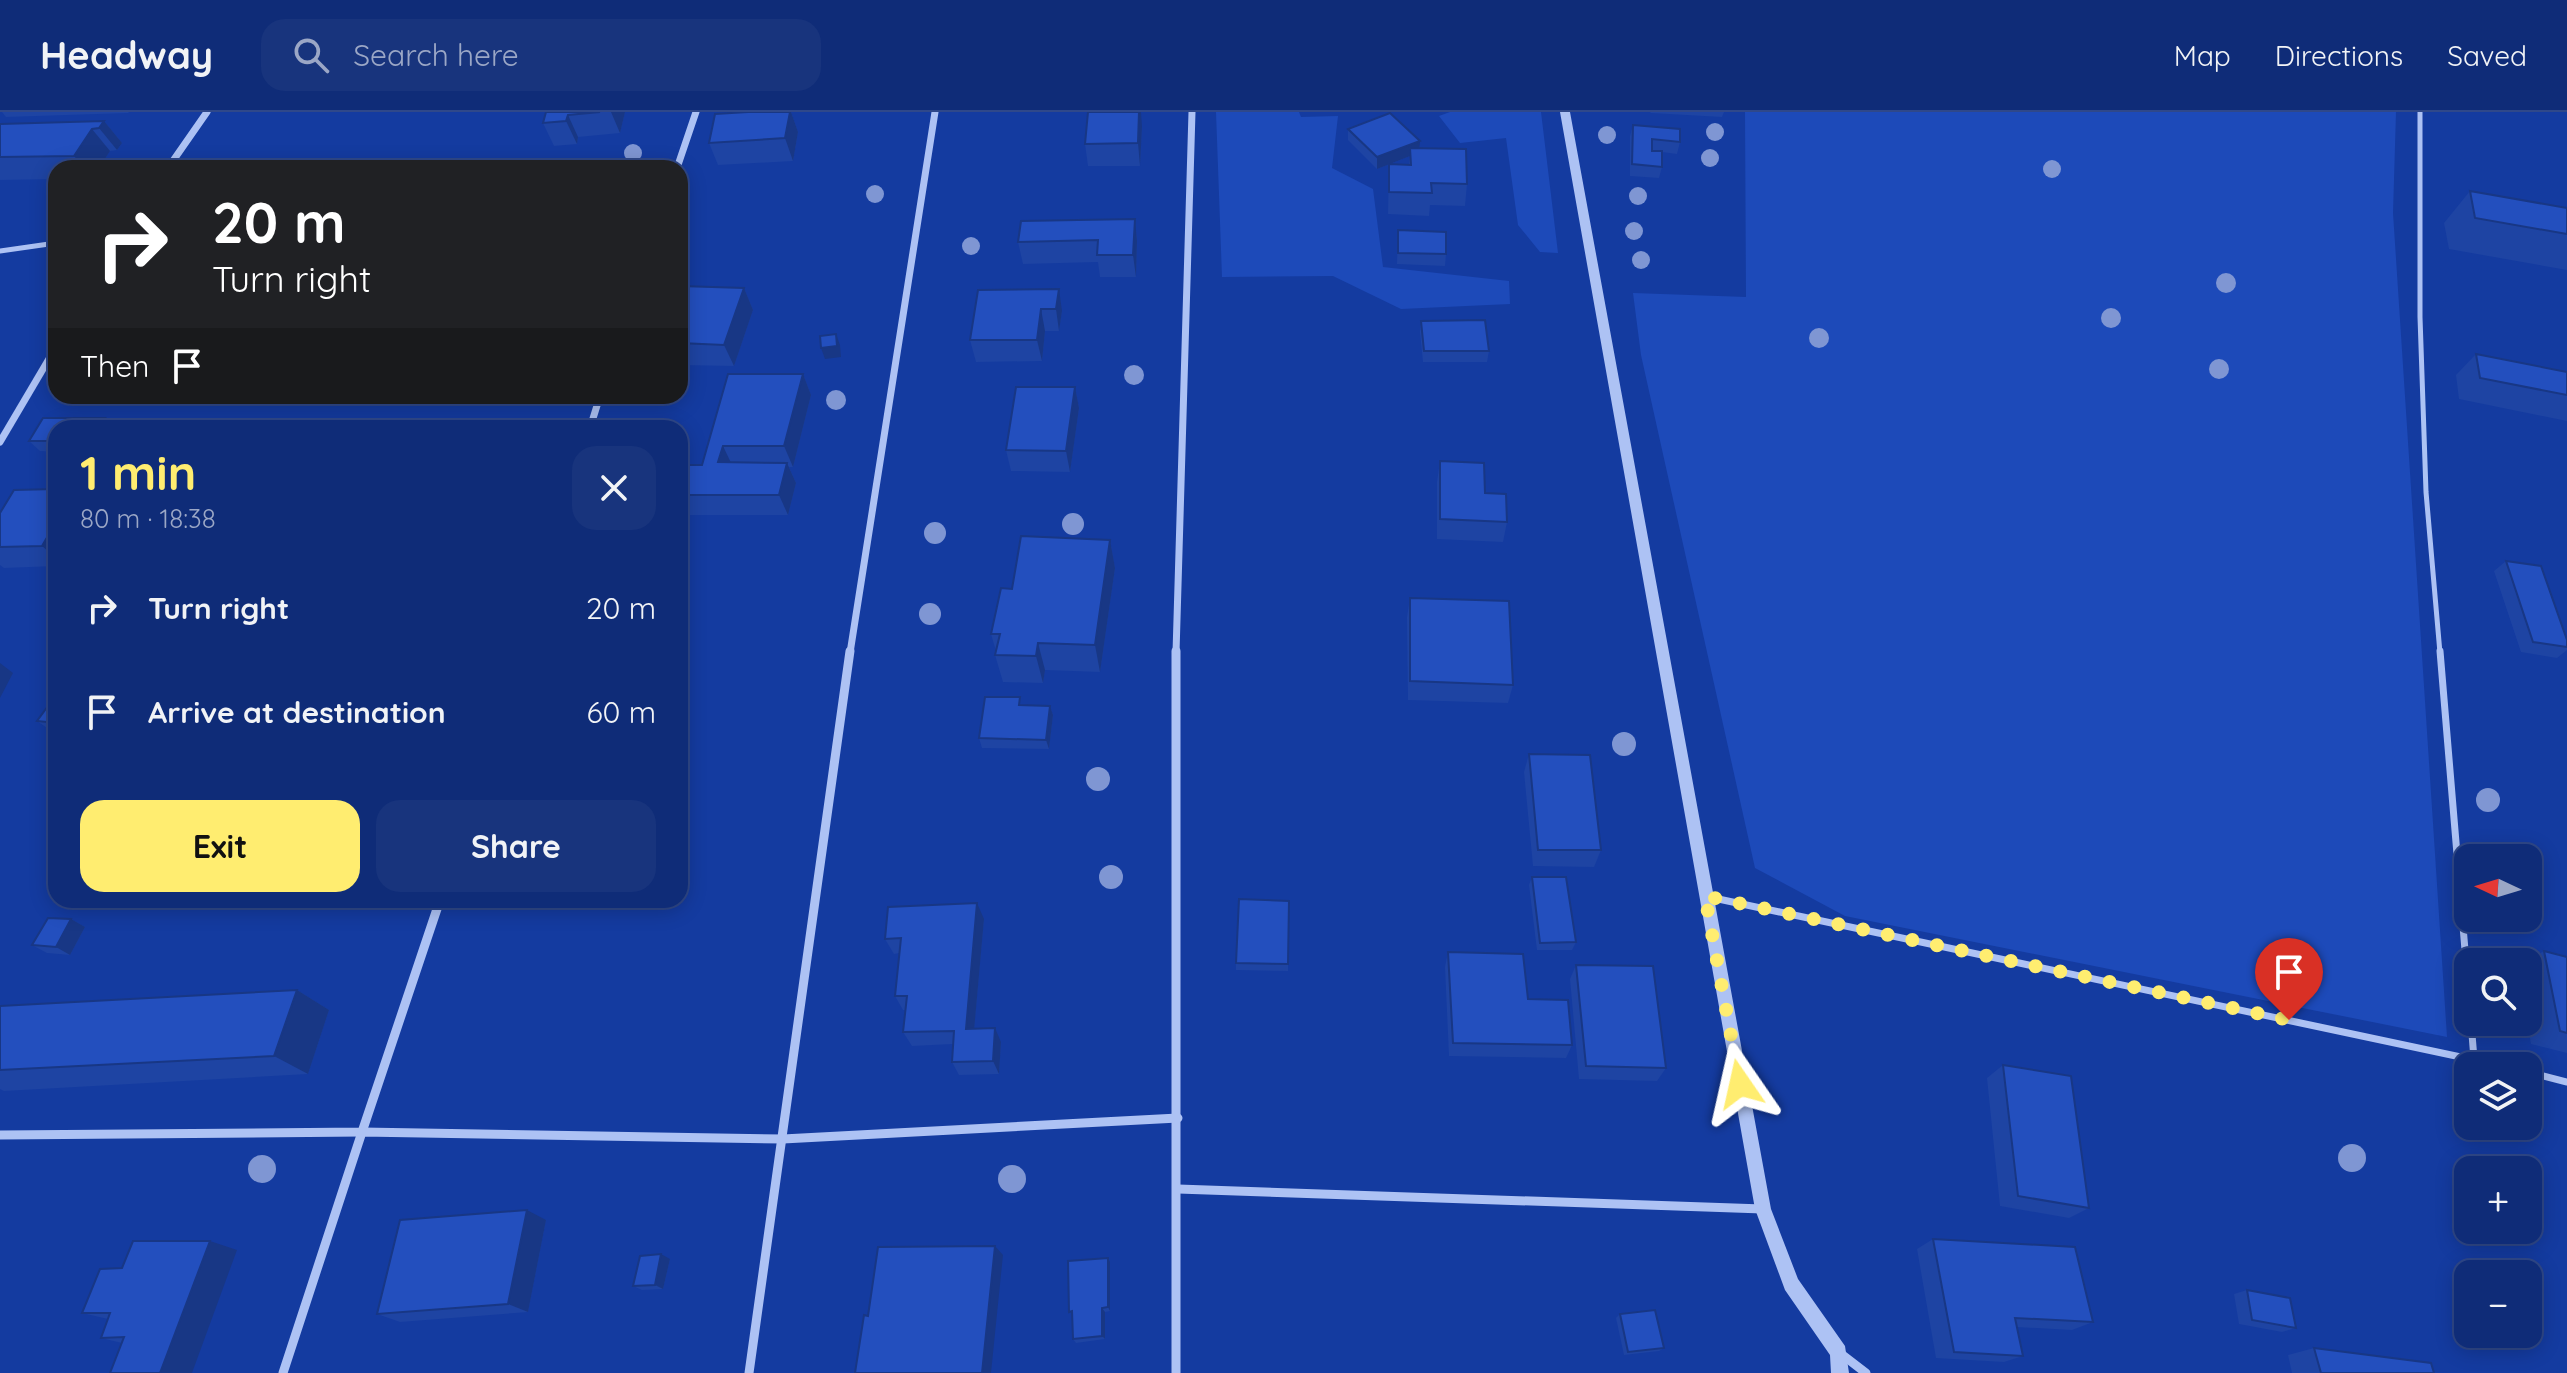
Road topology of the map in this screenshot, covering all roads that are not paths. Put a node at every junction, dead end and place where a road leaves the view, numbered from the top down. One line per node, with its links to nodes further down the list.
1 (207, 112): 7 (street)
2 (696, 112): 8 (street)
3 (935, 112): 22 (street)
4 (1192, 112): 19 (street)
5 (1565, 112): 13 (street)
6 (2420, 112): 15 (lane)
7 (174, 160)
8 (680, 160)
9 (48, 244): 10 (lane)
10 (0, 251)
11 (48, 361): 12 (street)
12 (0, 442)
13 (1705, 896): 16 (lane); 24 (street)
14 (437, 908): 20 (street)
15 (2465, 948)
16 (2454, 1055)
17 (2542, 1076): 18 (lane)
18 (2567, 1082)
19 (1178, 1118): 22 (street); 23 (street)
20 (362, 1132): 21 (street); 22 (street); 26 (street)
21 (0, 1135)
22 (783, 1139): 27 (street)
23 (1178, 1189): 24 (street); 28 (street)
24 (1763, 1209): 25 (street)
25 (1839, 1352): 29 (street); 30 (street)
26 (283, 1373)
27 (749, 1373)
28 (1176, 1373)
29 (1840, 1373)
30 (1866, 1373)

